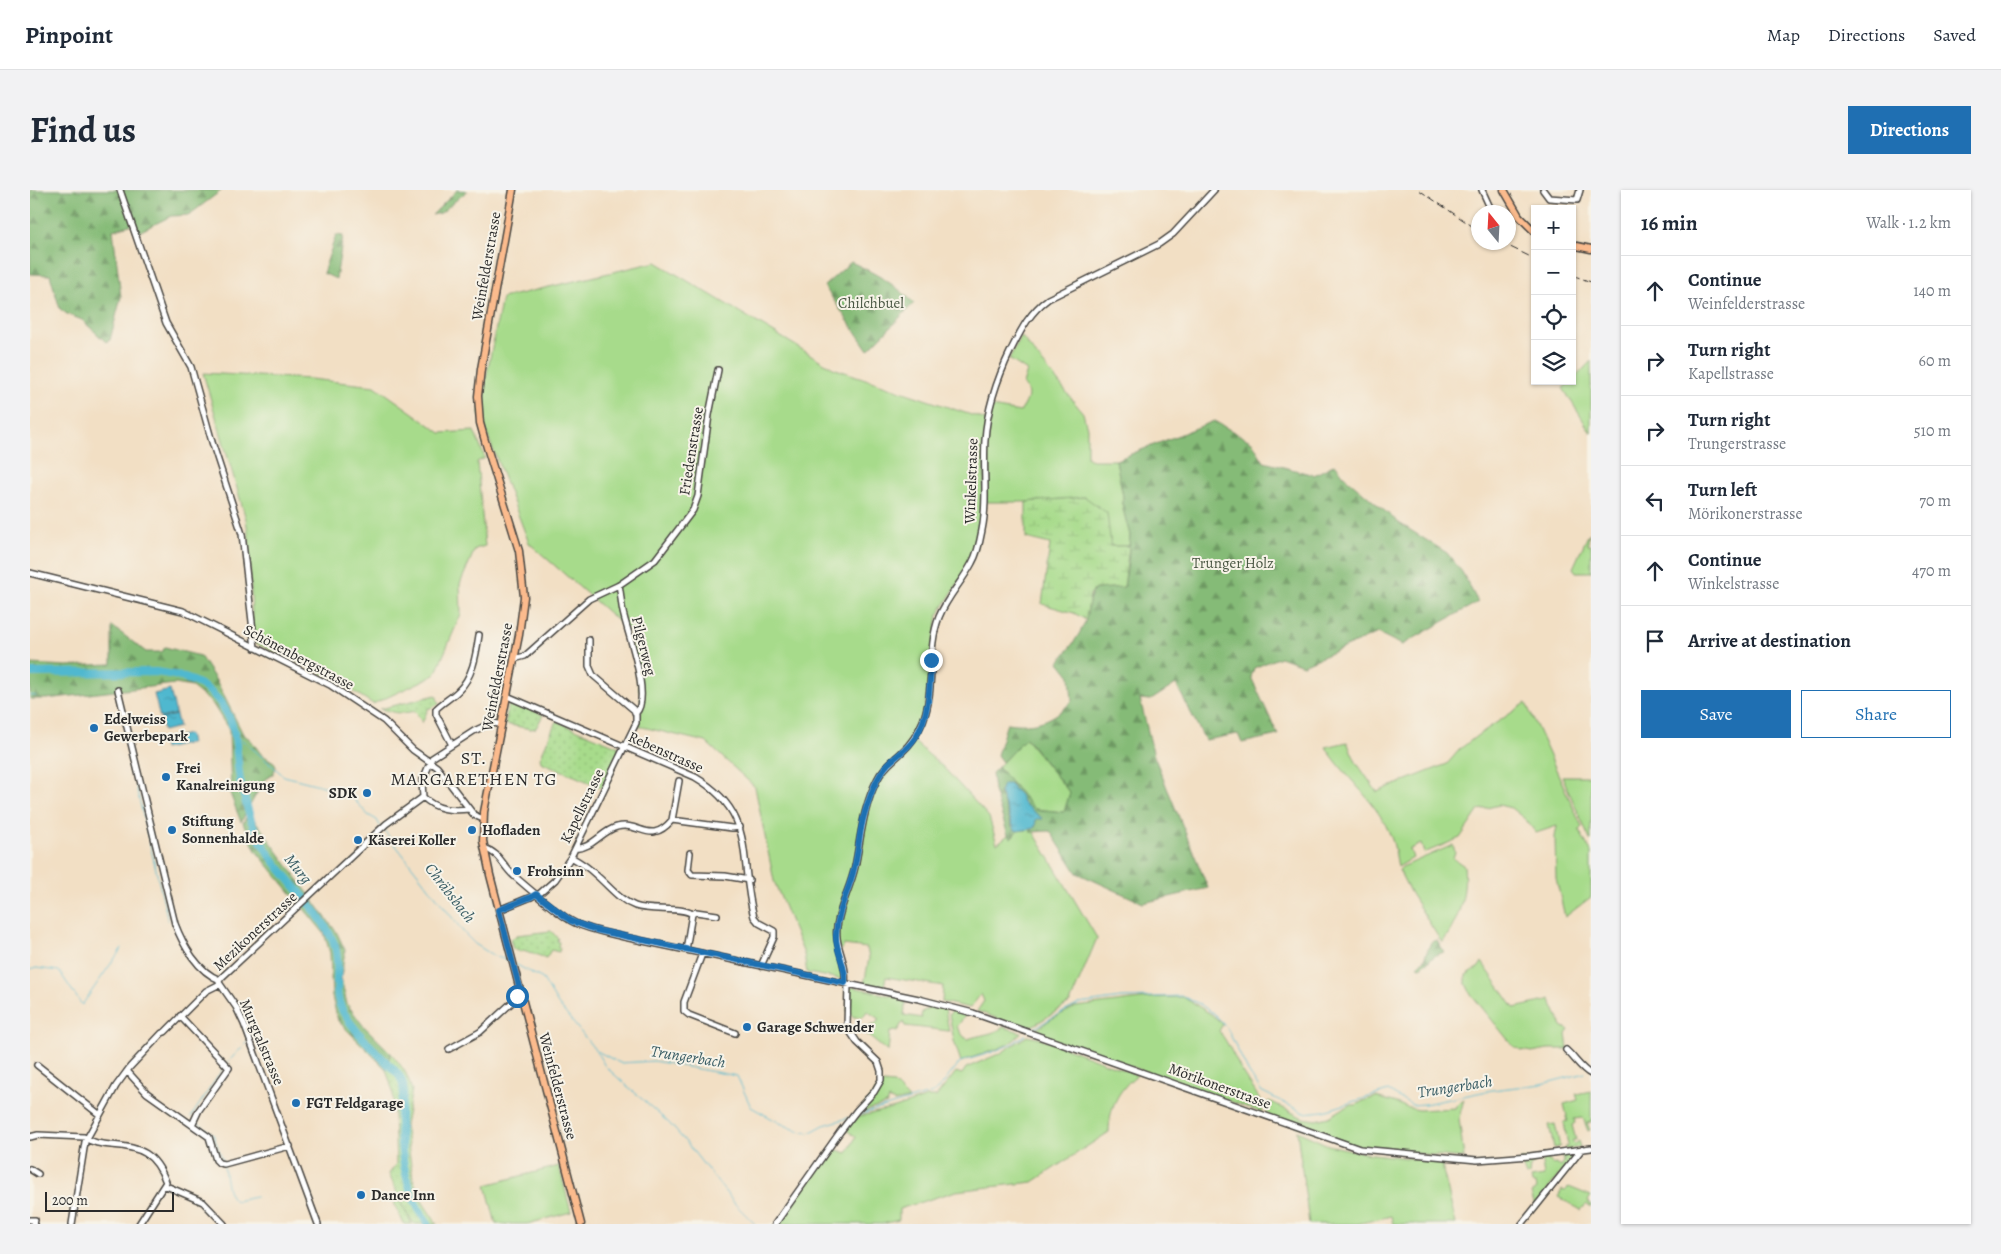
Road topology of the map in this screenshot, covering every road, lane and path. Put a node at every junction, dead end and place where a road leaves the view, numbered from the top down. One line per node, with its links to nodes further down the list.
1 (120, 190): 17 (street)
2 (513, 190): 18 (main road, Weinfelderstrasse)
3 (1214, 190): 45 (street, Winkelstrasse)
4 (1482, 190): 8 (street)
5 (1504, 190): 9 (main road)
6 (1544, 190): 7 (street)
7 (1580, 190)
8 (1489, 205)
9 (1531, 228)
10 (1576, 246): 11 (main road)
11 (1591, 249)
12 (718, 370): 14 (street, Friedenstrasse)
13 (30, 573): 17 (street, Schönenbergstrasse)
14 (619, 585): 18 (street, Friedenstrasse); 21 (street, Pilgerweg)
15 (480, 635): 23 (street)
16 (589, 640): 21 (street)
17 (256, 648): 25 (street, Schönenbergstrasse)
18 (514, 659): 20 (main road, Weinfelderstrasse)
19 (118, 690): 44 (street, Murgtalstrasse)
20 (507, 696): 22 (main road, Weinfelderstrasse); 24 (street, Rebenstrasse)
21 (636, 713): 24 (street, Pilgerweg)
22 (500, 724): 23 (street); 29 (main road, Weinfelderstrasse)
23 (452, 744): 25 (street)
24 (625, 748): 31 (street, Rebenstrasse); 33 (street, Kapellstrasse)
25 (430, 761): 27 (street); 28 (street, Schönenbergstrasse)
26 (679, 781): 30 (street)
27 (423, 797): 28 (street); 44 (street, Mezikonerstrasse)
28 (469, 809): 29 (street, Schönenbergstrasse)
29 (483, 819): 32 (main road, Weinfelderstrasse)
30 (672, 820): 31 (street); 33 (street)
31 (740, 827): 36 (street, Rebenstrasse)
32 (484, 848): 37 (street, Mörikonerstrasse); 38 (main road, Weinfelderstrasse)
33 (576, 848): 35 (street, Kapellstrasse)
34 (690, 853): 36 (street)
35 (571, 857): 37 (street, Kapellstrasse); 39 (street)
36 (749, 880): 43 (street, Rebenstrasse)
37 (537, 894): 38 (street, Kapellstrasse); 41 (street, Mörikonerstrasse)
38 (499, 910): 46 (main road, Weinfelderstrasse)
39 (692, 914): 40 (street); 41 (street)
40 (717, 915)
41 (686, 950): 42 (street, Mörikonerstrasse)
42 (702, 954): 43 (street, Mörikonerstrasse); 48 (street)
43 (761, 966): 45 (street, Mörikonerstrasse)
44 (220, 982): 47 (street, Mezikonerstrasse); 58 (street, Murgtalstrasse)
45 (847, 984): 59 (street, Mörikonerstrasse); 71 (street)
46 (521, 994): 49 (street); 70 (main road, Weinfelderstrasse)
47 (180, 1016): 52 (street, Mezikonerstrasse); 55 (street)
48 (734, 1033)
49 (449, 1049)
50 (1566, 1050): 53 (street)
51 (37, 1065): 54 (street)
52 (126, 1071): 54 (street, Mezikonerstrasse); 55 (street)
53 (1590, 1074)
54 (100, 1115): 57 (street, Mezikonerstrasse)
55 (192, 1125): 58 (street)
56 (30, 1137): 57 (street)
57 (87, 1139): 63 (street); 66 (street, Mezikonerstrasse)
58 (290, 1146): 69 (street, Murgtalstrasse)
59 (1582, 1148): 60 (street, Mörikonerstrasse); 72 (street)
60 (1591, 1148)
61 (30, 1169): 62 (street)
62 (38, 1174)
63 (165, 1184): 67 (street); 68 (street)
64 (30, 1220): 65 (street)
65 (34, 1224)
66 (72, 1224)
67 (139, 1224)
68 (224, 1224)
69 (318, 1224)
70 (581, 1224)
71 (775, 1224)
72 (1522, 1224)

